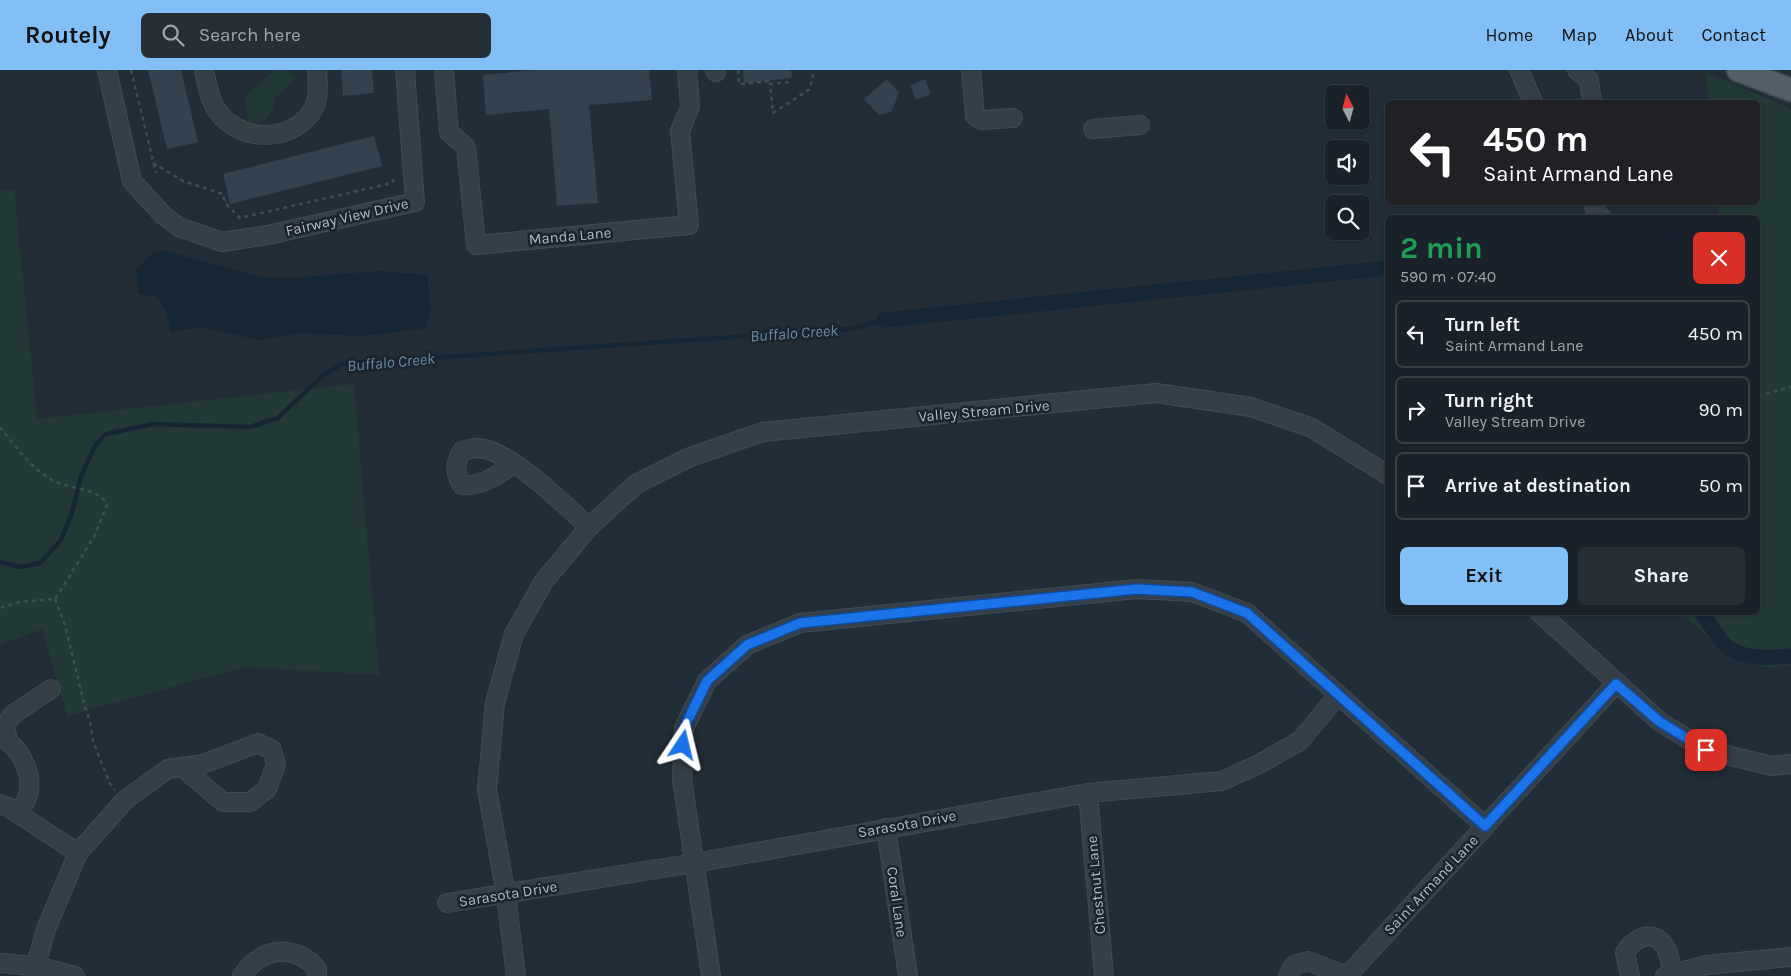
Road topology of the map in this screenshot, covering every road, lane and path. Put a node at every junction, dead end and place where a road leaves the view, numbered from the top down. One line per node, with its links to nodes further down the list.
1 (107, 70): 5 (street, Fairway View Drive)
2 (131, 70): 22 (path)
3 (204, 70): 4 (street)
4 (317, 70)
5 (405, 70)
6 (444, 70): 7 (street, Manda Lane)
7 (687, 70)
8 (738, 70): 15 (path)
9 (814, 70): 15 (path)
10 (971, 70): 19 (street)
11 (1519, 70): 17 (street)
12 (1577, 70): 18 (street)
13 (1738, 70): 16 (main road)
14 (789, 82): 15 (path)
15 (771, 84)
16 (1791, 90)
17 (1532, 100)
18 (1592, 100)
19 (1013, 118)
20 (1140, 125): 21 (street)
21 (1093, 129)
22 (153, 163): 23 (path); 24 (path)
23 (397, 172)
24 (156, 173)
25 (1791, 387): 26 (path)
26 (1760, 395)
27 (0, 427): 31 (path)
28 (513, 464): 30 (street)
29 (1385, 473): 30 (street, Valley Stream Drive)
30 (590, 527): 48 (street, Valley Stream Drive)
31 (55, 600): 32 (path); 41 (path)
32 (0, 608)
33 (1541, 615): 34 (street)
34 (1616, 684): 38 (street); 44 (street, Saint Armand Lane)
35 (51, 690): 37 (street)
36 (1338, 695): 40 (street, Sarasota Drive); 44 (street); 47 (street)
37 (4, 739): 43 (street)
38 (1791, 764)
39 (182, 767): 39 (street); 41 (street)
40 (1088, 793): 45 (street, Sarasota Drive); 60 (street, Chestnut Lane)
41 (124, 802): 46 (street)
42 (0, 804): 43 (street)
43 (17, 813): 46 (street)
44 (1485, 826): 62 (street, Saint Armand Lane)
45 (886, 828): 47 (street, Sarasota Drive); 59 (street, Coral Lane)
46 (78, 853): 52 (street)
47 (695, 863): 48 (street, Sarasota Drive); 58 (street)
48 (506, 895): 49 (street, Sarasota Drive); 57 (street, Valley Stream Drive)
49 (447, 904)
50 (1791, 957): 53 (street)
51 (0, 963): 52 (street)
52 (34, 971): 54 (street)
53 (1669, 974): 63 (street)
54 (75, 976)
55 (242, 976): 56 (street)
56 (317, 976)
57 (516, 976)
58 (710, 976)
59 (908, 976)
60 (1104, 976)
61 (1288, 976): 62 (street)
62 (1347, 976)
63 (1630, 976)

